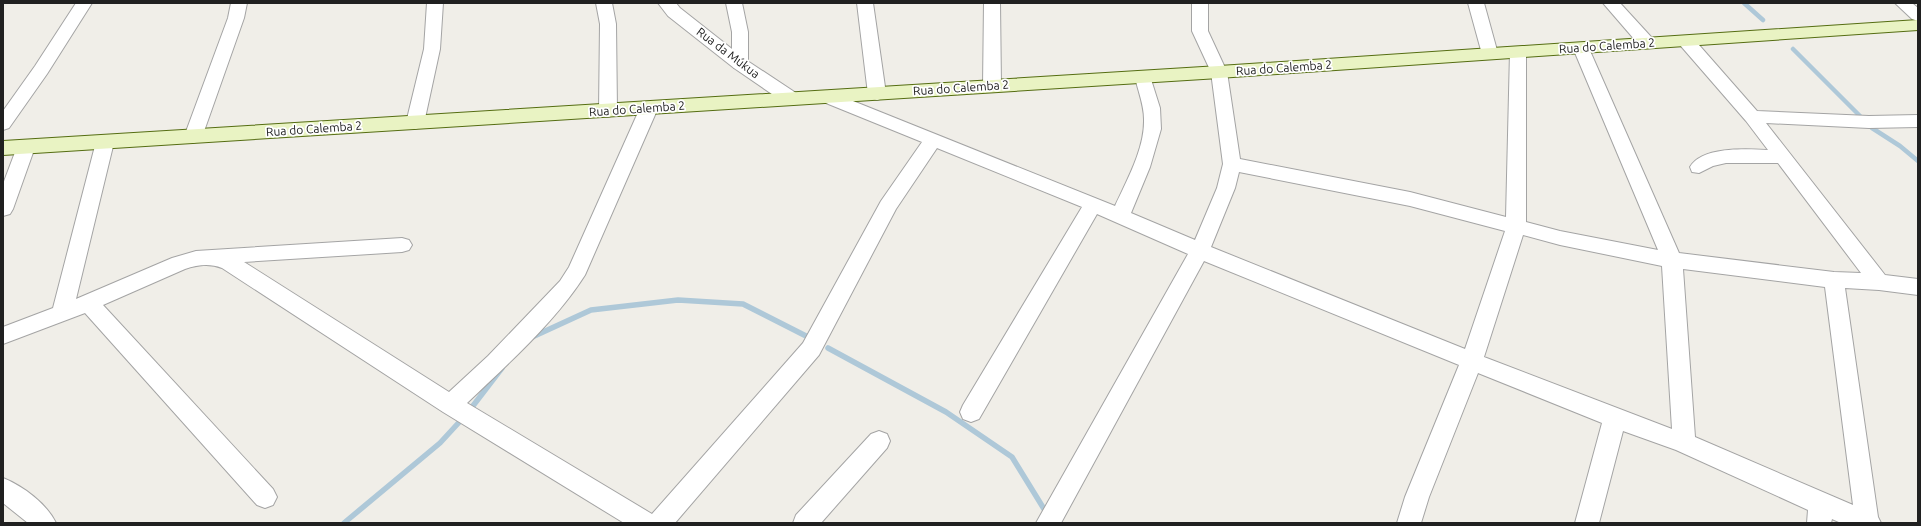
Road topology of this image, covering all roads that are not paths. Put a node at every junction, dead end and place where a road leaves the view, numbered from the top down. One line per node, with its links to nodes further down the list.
1 (84, 3): 32 (street)
2 (239, 3): 33 (street)
3 (435, 3): 31 (street)
4 (604, 3): 28 (street)
5 (667, 3): 20 (street, Rua da Múkua)
6 (734, 3): 20 (street)
7 (865, 3): 24 (street)
8 (992, 3): 23 (street)
9 (1200, 3): 21 (street)
10 (1476, 3): 19 (street)
11 (1611, 3): 16 (street)
12 (1903, 3): 13 (street)
13 (1918, 16)
14 (1918, 25): 15 (main road, Rua do Calemba 2)
15 (1686, 41): 16 (main road, Rua do Calemba 2); 29 (street)
16 (1647, 43): 17 (main road, Rua do Calemba 2)
17 (1581, 48): 18 (main road, Rua do Calemba 2); 48 (street)
18 (1518, 52): 19 (main road, Rua do Calemba 2); 44 (street)
19 (1490, 54): 21 (main road, Rua do Calemba 2)
20 (740, 64): 26 (street, Rua da Múkua)
21 (1219, 72): 22 (main road, Rua do Calemba 2); 39 (street)
22 (1143, 77): 23 (main road, Rua do Calemba 2); 43 (street)
23 (992, 86): 24 (main road, Rua do Calemba 2)
24 (877, 94): 25 (main road, Rua do Calemba 2)
25 (827, 97): 26 (main road, Rua do Calemba 2); 34 (street)
26 (792, 99): 27 (main road, Rua do Calemba 2)
27 (649, 108): 28 (main road, Rua do Calemba 2); 56 (street)
28 (608, 110): 31 (main road, Rua do Calemba 2)
29 (1752, 117): 30 (street); 38 (street)
30 (1918, 121)
31 (415, 122): 33 (main road, Rua do Calemba 2)
32 (3, 124)
33 (193, 136): 35 (main road, Rua do Calemba 2)
34 (933, 140): 41 (street); 66 (street)
35 (105, 142): 36 (main road, Rua do Calemba 2); 53 (street)
36 (26, 147): 37 (main road, Rua do Calemba 2); 42 (street)
37 (3, 148)
38 (1782, 156): 40 (street); 50 (street)
39 (1232, 164): 44 (street); 46 (street)
40 (1699, 167)
41 (1093, 204): 43 (street); 57 (street)
42 (3, 209)
43 (1120, 215): 46 (street)
44 (1516, 226): 48 (street); 55 (street)
45 (402, 245): 47 (street)
46 (1200, 251): 55 (street); 68 (street)
47 (213, 256): 52 (street); 56 (street)
48 (1672, 260): 49 (street); 60 (street)
49 (1834, 280): 50 (street); 71 (street)
50 (1879, 282): 51 (street)
51 (1918, 286)
52 (88, 303): 53 (street); 62 (street)
53 (62, 313): 54 (street)
54 (3, 336)
55 (1472, 361): 58 (street); 69 (street)
56 (451, 405): 65 (street)
57 (971, 412)
58 (1615, 418): 60 (street); 70 (street)
59 (879, 441): 67 (street)
60 (1684, 442): 63 (street)
61 (3, 489): 64 (street)
62 (265, 497)
63 (1820, 514): 71 (street)
64 (44, 523)
65 (645, 523)
66 (660, 523)
67 (805, 523)
68 (1048, 523)
69 (1409, 523)
70 (1587, 523)
71 (1868, 523)

